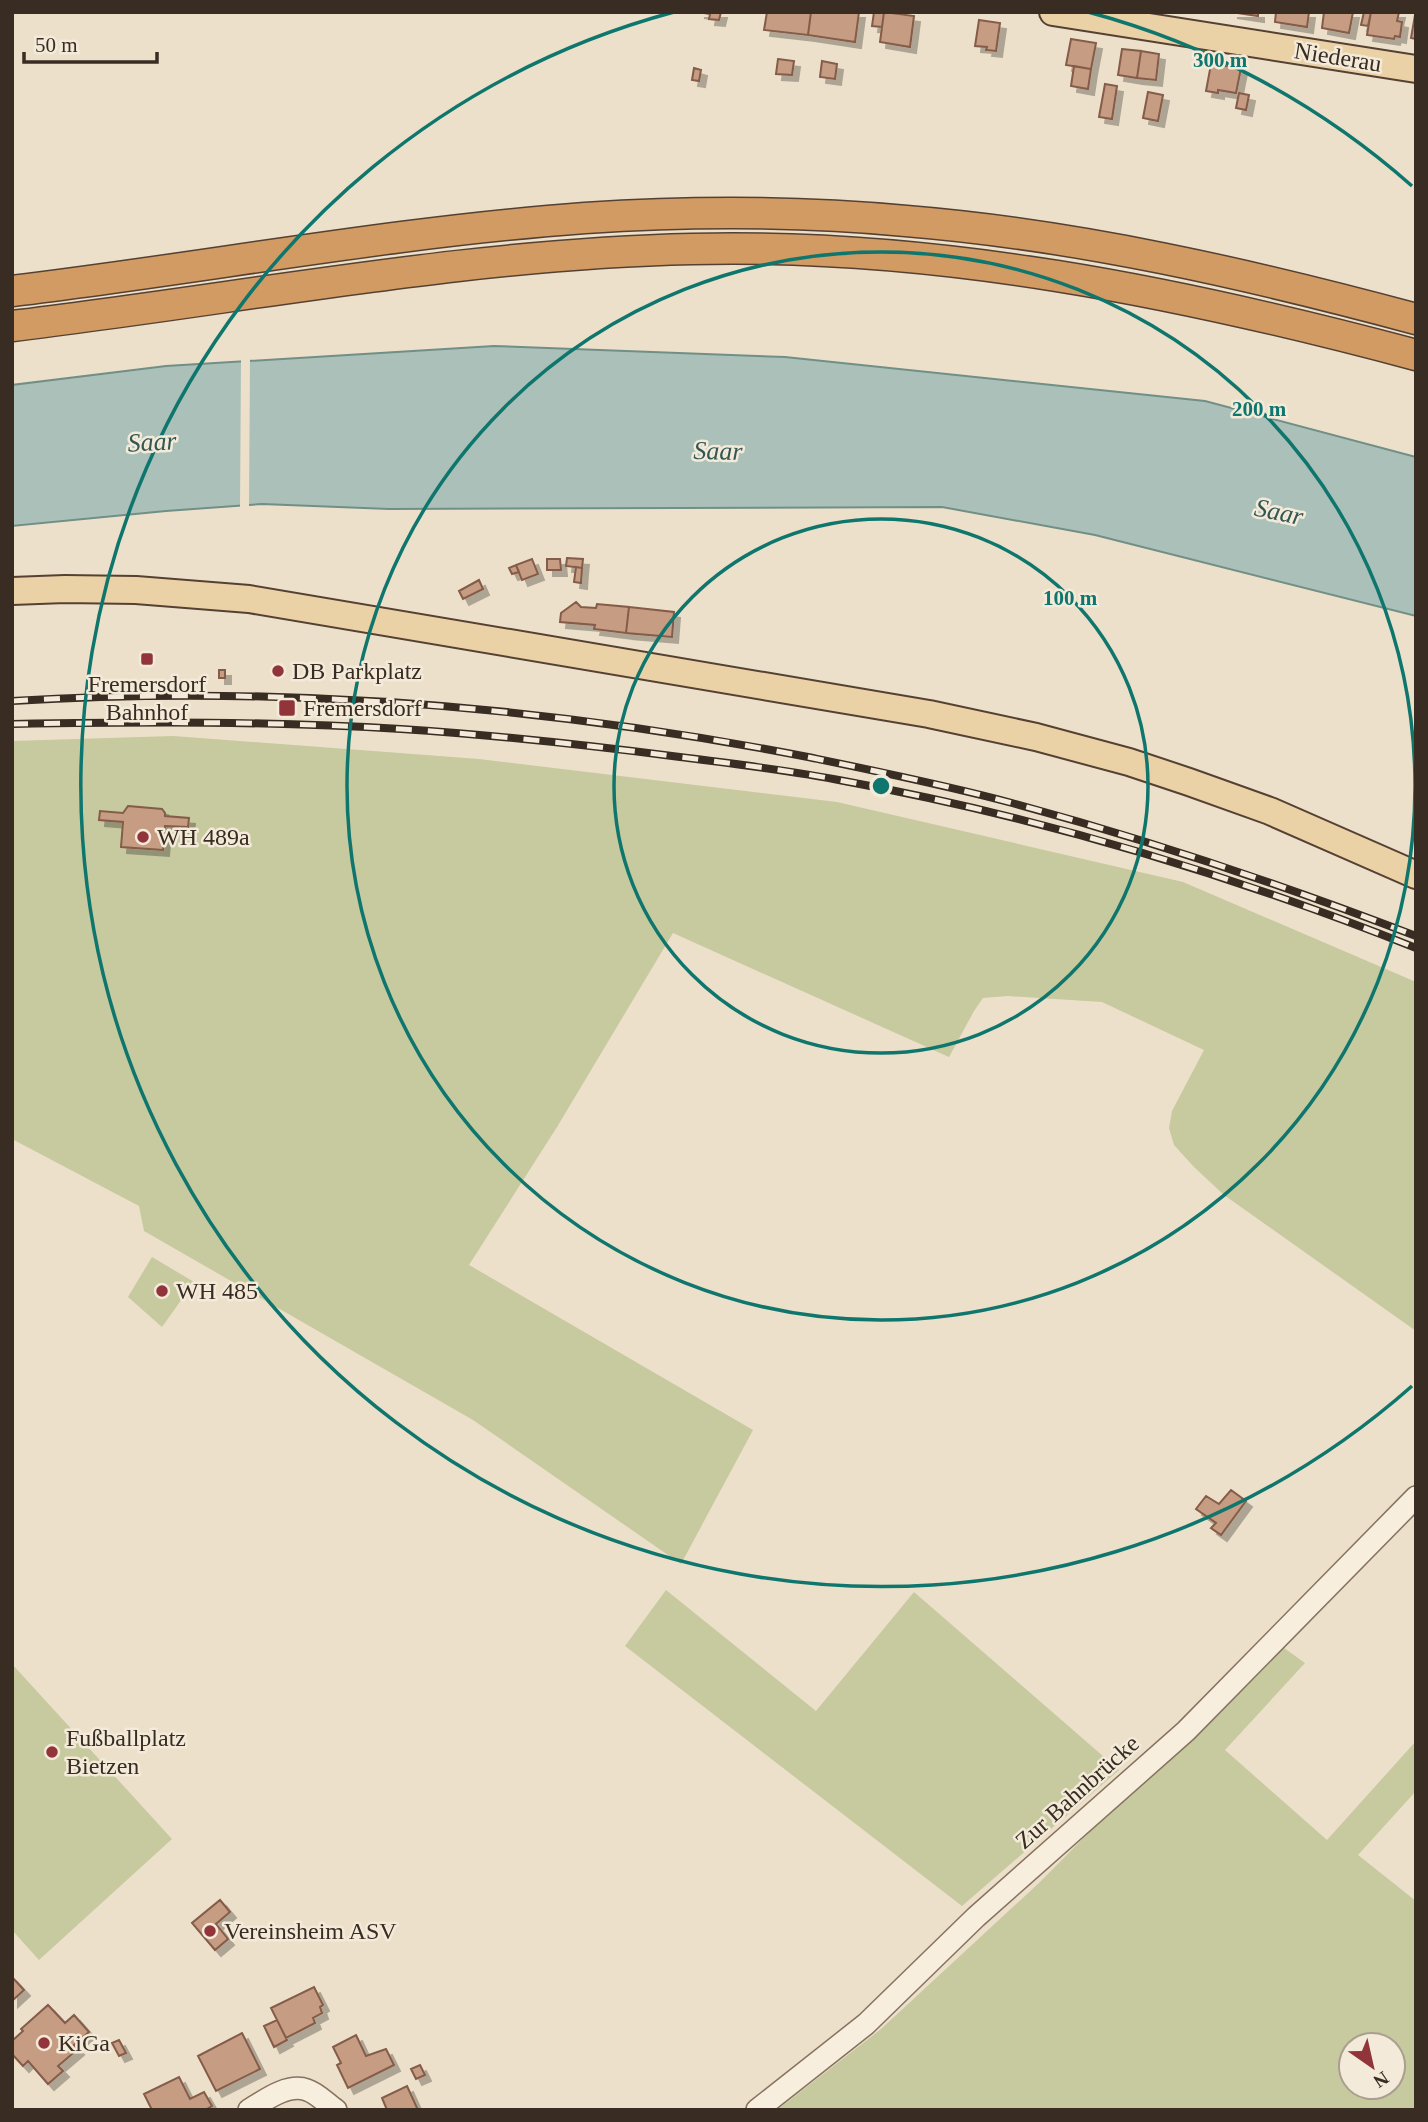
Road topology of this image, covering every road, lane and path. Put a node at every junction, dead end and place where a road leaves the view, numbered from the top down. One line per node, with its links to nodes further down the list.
1 (1053, 12): 2 (main road, Niederau)
2 (1416, 69)
3 (12, 291): 4 (highway)
4 (1416, 319)
5 (12, 326): 6 (highway)
6 (1416, 355)
7 (12, 591): 8 (main road)
8 (1416, 875)
9 (1416, 1497): 12 (street, Zur Bahnbrücke)
10 (249, 2110): 11 (street)
11 (336, 2110)
12 (757, 2110)

